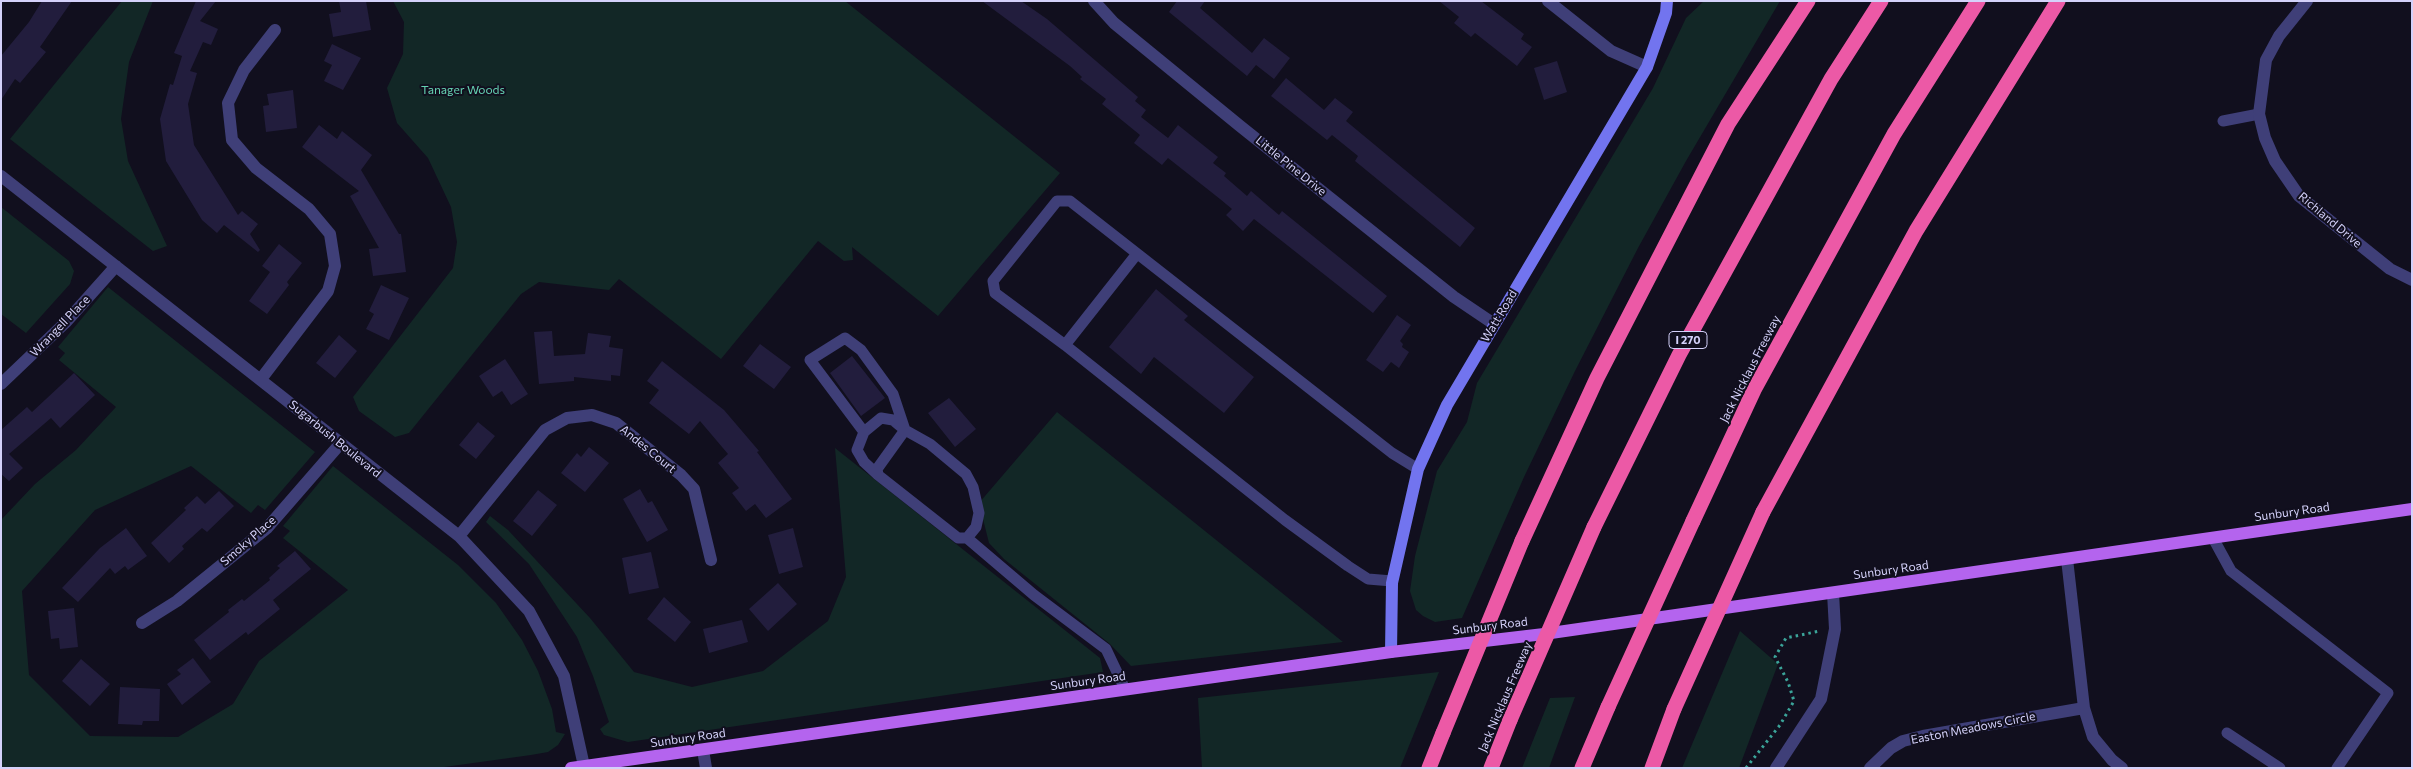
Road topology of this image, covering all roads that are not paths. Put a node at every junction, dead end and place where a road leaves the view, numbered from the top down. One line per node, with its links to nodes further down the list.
1 (1094, 1): 17 (street, Little Pine Drive)
2 (1548, 1): 10 (street)
3 (1667, 1): 10 (street, Watt Road)
4 (1808, 1): 42 (highway, bridge)
5 (1881, 1): 43 (highway, Jack Nicklaus Freeway / I 270, bridge)
6 (1978, 1): 44 (highway, Jack Nicklaus Freeway, bridge)
7 (2058, 1): 45 (highway, bridge)
8 (2307, 1): 11 (street)
9 (275, 30): 19 (street)
10 (1647, 67): 17 (street, Watt Road)
11 (2259, 114): 12 (lane); 16 (street, Richland Drive)
12 (2223, 122)
13 (1, 176): 15 (street, Sugarbush Boulevard)
14 (1136, 255): 18 (lane); 18 (lane); 24 (lane)
15 (116, 266): 19 (street, Sugarbush Boulevard); 20 (street, Wrangell Place)
16 (2412, 280)
17 (1494, 324): 24 (street, Watt Road)
18 (1065, 345): 32 (lane)
19 (260, 380): 23 (street, Sugarbush Boulevard)
20 (1, 384)
21 (905, 430): 22 (lane); 22 (lane); 25 (lane); 28 (lane)
22 (864, 432): 25 (lane)
23 (340, 444): 27 (street, Sugarbush Boulevard); 34 (street, Smoky Place)
24 (1418, 469): 32 (street, Watt Road)
25 (878, 475): 28 (lane)
26 (2412, 509): 29 (main road, Sunbury Road)
27 (459, 536): 31 (street, Andes Court); 40 (street, Sugarbush Boulevard)
28 (967, 538): 36 (lane)
29 (2214, 538): 30 (main road, Sunbury Road); 50 (lane)
30 (2067, 559): 33 (main road, Sunbury Road); 37 (street)
31 (710, 560)
32 (1392, 581): 35 (street, Watt Road)
33 (1833, 593): 35 (main road, Sunbury Road); 46 (street)
34 (142, 624)
35 (1391, 652): 36 (main road, Sunbury Road)
36 (1125, 689): 39 (main road, Sunbury Road)
37 (2084, 708): 47 (street, Easton Meadows Circle); 48 (street)
38 (2227, 733): 49 (lane)
39 (703, 750): 40 (main road, Sunbury Road); 41 (street)
40 (577, 767)
41 (706, 768)
42 (1429, 768)
43 (1491, 768)
44 (1582, 768)
45 (1652, 768)
46 (1776, 768)
47 (1870, 768)
48 (2122, 768)
49 (2280, 768)
50 (2337, 768)

